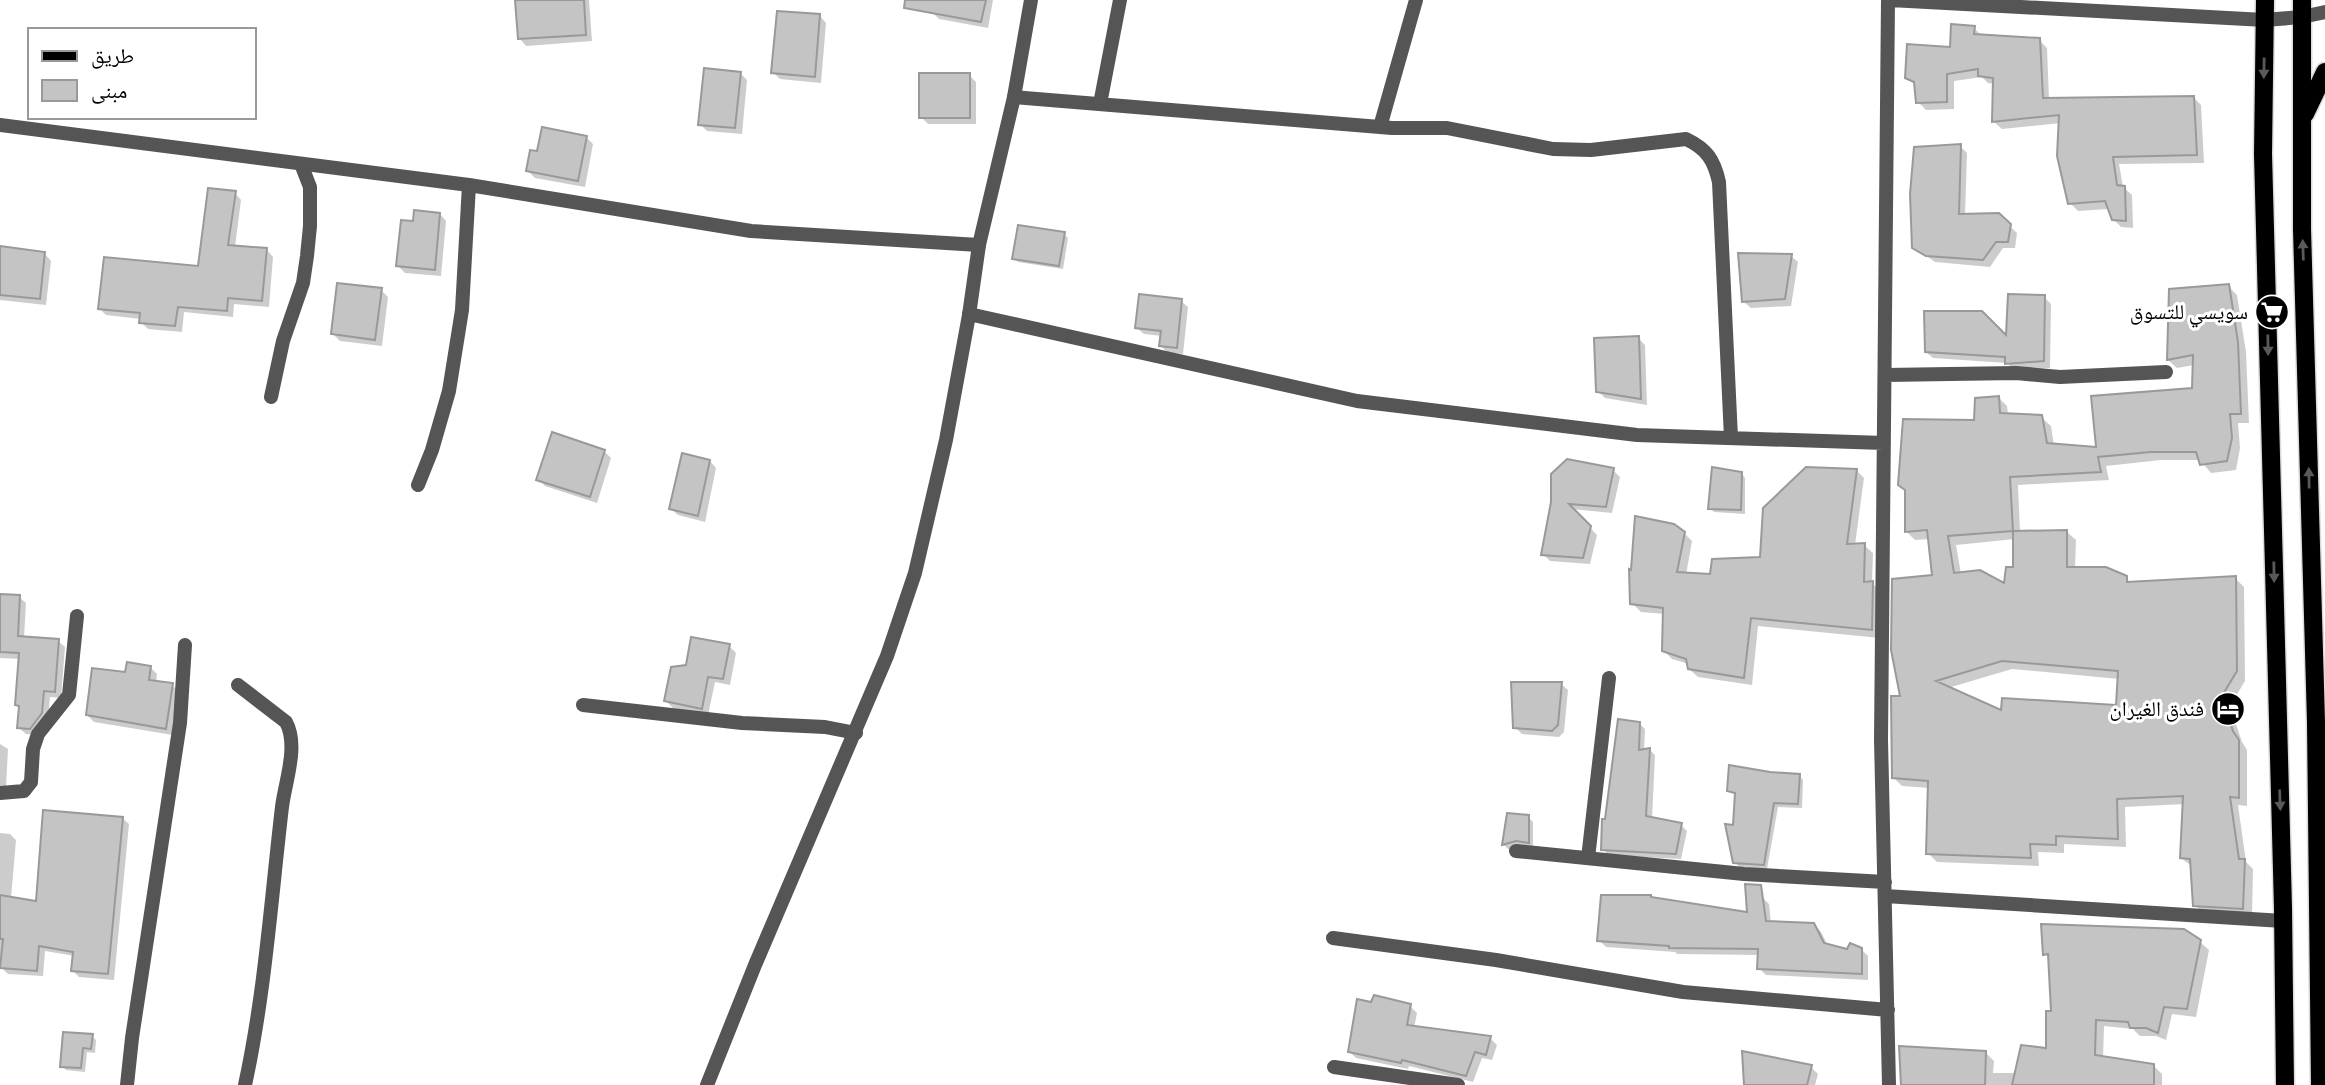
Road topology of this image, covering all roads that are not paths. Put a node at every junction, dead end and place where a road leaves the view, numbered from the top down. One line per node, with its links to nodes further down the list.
1 (1031, 0): 10 (street)
2 (1120, 0): 11 (street)
3 (1416, 0): 14 (street)
4 (1889, 0): 8 (street); 20 (street)
5 (2265, 0): 8 (main road)
6 (2302, 9): 7 (street); 8 (street); 12 (main road)
7 (2325, 12)
8 (2265, 20): 35 (main road, one-way to 35)
9 (2325, 72): 12 (main road)
10 (1014, 97): 11 (street); 17 (street)
11 (1100, 104): 14 (street)
12 (2302, 120): 36 (main road, one-way to 12)
13 (0, 125): 15 (street)
14 (1380, 127): 22 (street)
15 (301, 164): 16 (street); 21 (street)
16 (469, 185): 17 (street); 24 (street)
17 (979, 245): 18 (street)
18 (969, 314): 22 (street); 30 (street)
19 (2166, 372): 20 (street)
20 (1885, 374): 23 (street)
21 (271, 397)
22 (1731, 438): 23 (street)
23 (1884, 443): 34 (street)
24 (418, 485)
25 (77, 616): 31 (street)
26 (185, 645): 41 (street)
27 (1609, 678): 33 (street)
28 (238, 685): 42 (street)
29 (583, 705): 30 (street)
30 (856, 733): 40 (street)
31 (0, 793)
32 (1516, 851): 33 (street)
33 (1588, 858): 34 (street)
34 (1885, 889): 35 (street); 38 (street)
35 (2283, 920): 45 (main road)
36 (2322, 927): 46 (main road)
37 (1334, 938): 38 (street)
38 (1888, 1010): 44 (street)
39 (1334, 1067): 43 (street)
40 (712, 1084)
41 (127, 1085)
42 (245, 1085)
43 (1458, 1085)
44 (1889, 1085)
45 (2285, 1085)
46 (2320, 1085)

